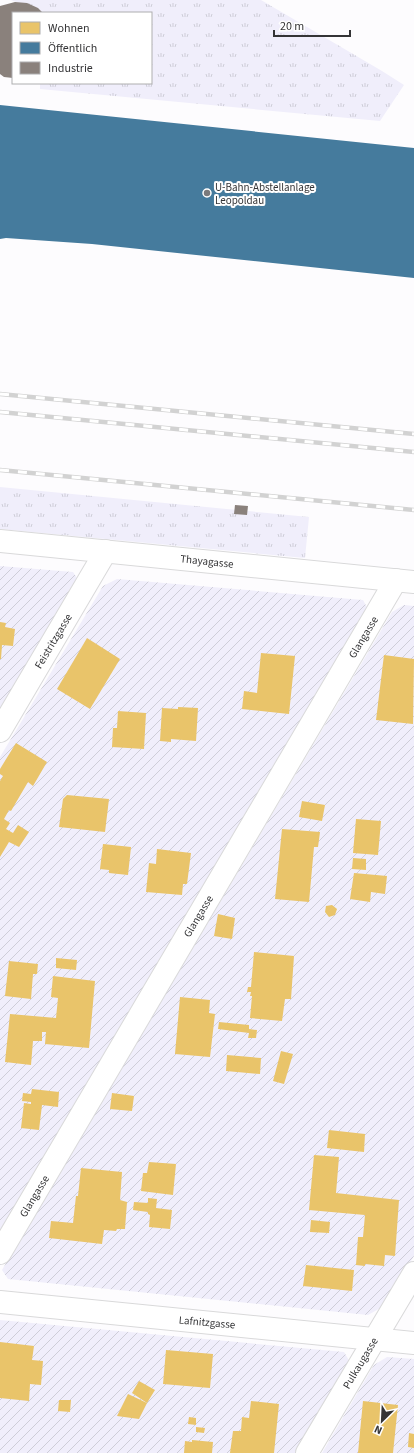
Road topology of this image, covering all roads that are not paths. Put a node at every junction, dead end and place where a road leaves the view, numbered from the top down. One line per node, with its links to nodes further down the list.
1 (0, 541): 2 (street, Thayagasse)
2 (106, 551): 3 (street, Thayagasse); 4 (street, Feistritzgasse)
3 (405, 581): 5 (street, Glangasse)
4 (0, 731)
5 (0, 1253)
6 (414, 1273): 8 (street, Pulkaugasse)
7 (0, 1302): 8 (street, Lafnitzgasse)
8 (376, 1338): 9 (street, Lafnitzgasse); 10 (street, Pulkaugasse)
9 (414, 1343)
10 (307, 1453)

